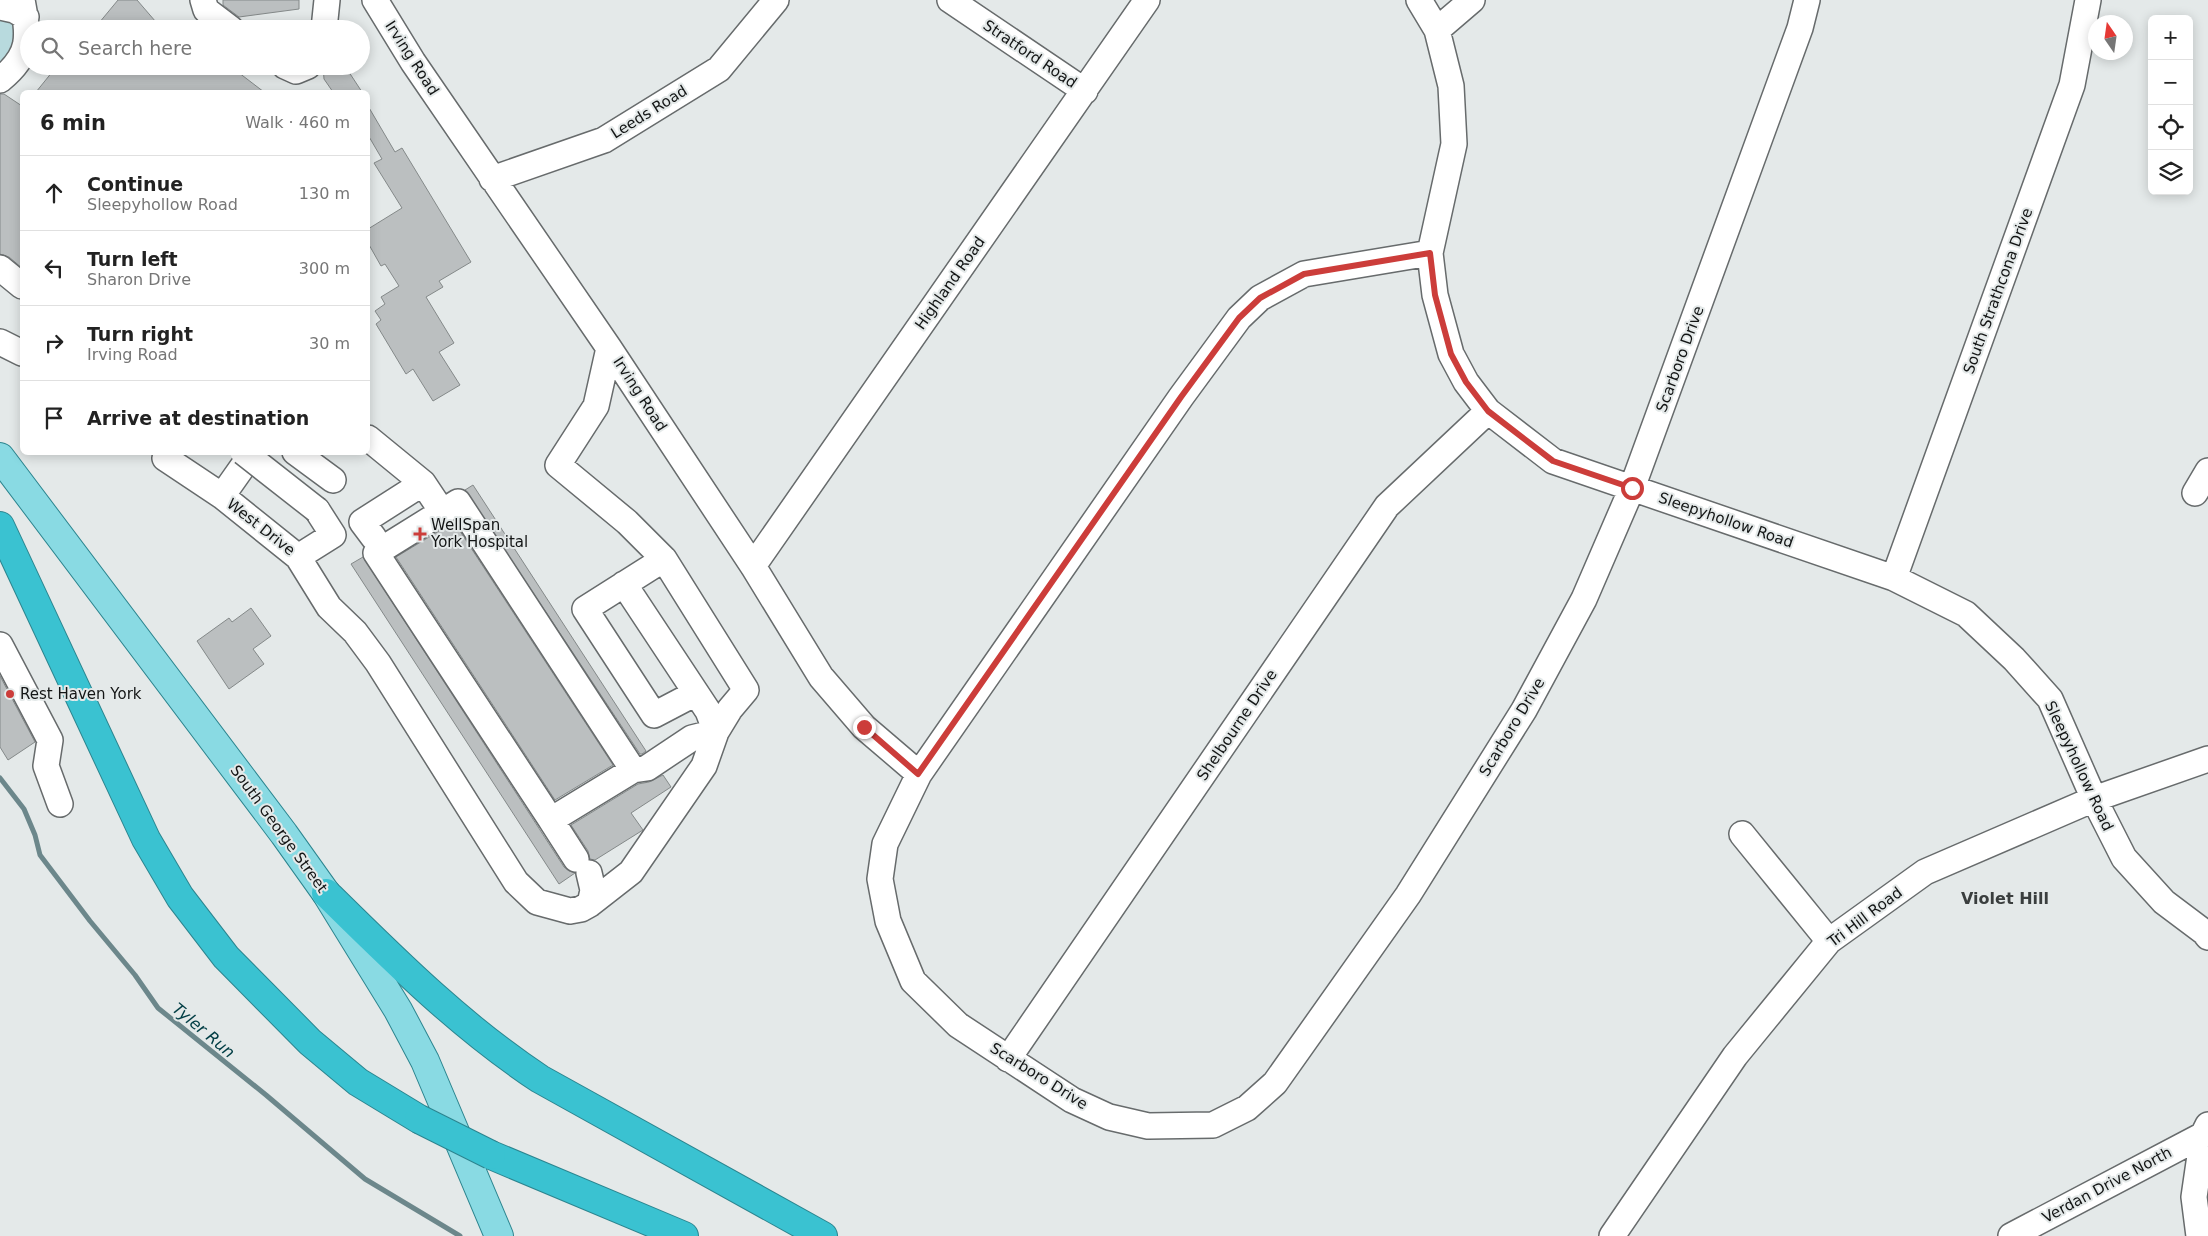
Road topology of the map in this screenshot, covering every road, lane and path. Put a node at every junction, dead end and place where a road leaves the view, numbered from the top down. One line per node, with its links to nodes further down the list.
1 (203, 0): 13 (street)
2 (327, 0): 14 (street)
3 (375, 0): 19 (street, Irving Road)
4 (776, 0): 19 (street, Leeds Road)
5 (950, 0): 18 (street, Stratford Road)
6 (1147, 0): 18 (street, Highland Road)
7 (1419, 0): 15 (street, Sleepyhollow Road)
8 (1472, 0): 15 (street)
9 (1807, 0): 34 (street, Scarboro Drive)
10 (2088, 0): 43 (street, South Strathcona Drive)
11 (0, 7): 12 (street)
12 (24, 9)
13 (219, 20)
14 (325, 20)
15 (1436, 30): 20 (street, Sleepyhollow Road)
16 (20, 58): 17 (street)
17 (0, 80)
18 (1085, 91): 42 (street, Highland Road)
19 (492, 179): 23 (street, Irving Road)
20 (1430, 253): 24 (street, Sleepyhollow Road); 50 (street, Scarboro Drive)
21 (0, 268): 22 (street)
22 (20, 284)
23 (609, 348): 41 (street); 42 (street, Irving Road)
24 (1488, 411): 34 (street, Sleepyhollow Road); 59 (street, Shelbourne Drive)
25 (370, 440): 33 (street)
26 (246, 455): 39 (street, bridge)
27 (252, 455): 36 (street)
28 (299, 455): 32 (street)
29 (0, 457): 55 (main road, South George Street)
30 (165, 458): 36 (street, West Drive)
31 (2208, 471): 35 (street)
32 (333, 480)
33 (422, 483): 37 (street); 39 (street, West Drive)
34 (1632, 488): 43 (street, Sleepyhollow Road); 59 (street, Scarboro Drive)
35 (2195, 493)
36 (222, 496): 40 (street, West Drive)
37 (439, 507)
38 (0, 526): 62 (highway, bridge)
39 (333, 535): 40 (street, West Drive)
40 (298, 557): 56 (street)
41 (664, 559): 44 (street); 47 (street)
42 (753, 566): 50 (street, Irving Road)
43 (1894, 578): 51 (street, Sleepyhollow Road)
44 (624, 584): 46 (street); 46 (street)
45 (0, 645): 52 (street)
46 (696, 693): 47 (street)
47 (716, 732): 49 (street); 56 (street)
48 (2208, 759): 51 (street, Tri Hill Road)
49 (633, 770): 53 (street); 53 (street)
50 (918, 774): 59 (street, Scarboro Drive)
51 (2094, 799): 57 (street, Sleepyhollow Road); 58 (street, Tri Hill Road)
52 (60, 804)
53 (551, 820): 56 (street)
54 (1742, 834): 58 (street)
55 (326, 893): 61 (main road, South George Street); 63 (highway)
56 (590, 904)
57 (2208, 937)
58 (1829, 941): 64 (street, Tri Hill Road)
59 (1008, 1059)
60 (2206, 1130): 65 (street, Verdan Drive North); 66 (street)
61 (499, 1236)
62 (684, 1236)
63 (823, 1236)
64 (1612, 1236)
65 (2011, 1236)
66 (2199, 1236)

